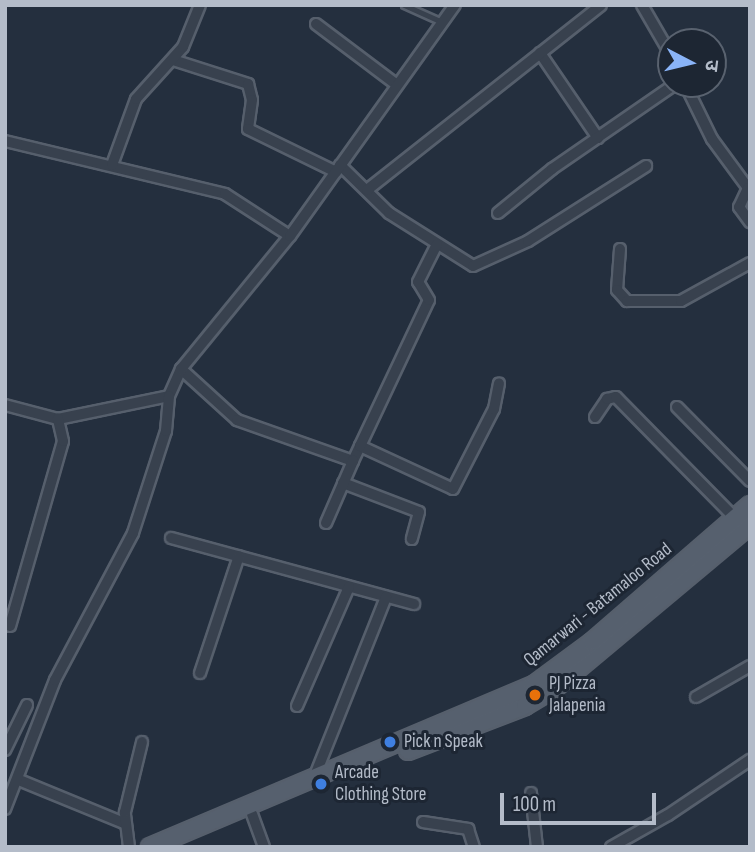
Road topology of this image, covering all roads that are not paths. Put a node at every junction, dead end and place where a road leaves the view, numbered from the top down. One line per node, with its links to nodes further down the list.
1 (200, 5): 10 (street)
2 (404, 5): 6 (lane)
3 (454, 5): 6 (street)
4 (601, 5): 9 (street)
5 (642, 5): 8 (street)
6 (442, 22): 11 (street)
7 (316, 24): 11 (street)
8 (657, 31)
9 (540, 52): 14 (street); 19 (street)
10 (173, 60): 16 (street); 18 (street)
11 (397, 85): 18 (street)
12 (657, 97): 14 (street)
13 (692, 98): 21 (street)
14 (598, 138): 20 (street)
15 (5, 141): 16 (street)
16 (112, 165): 22 (street)
17 (646, 166): 23 (street)
18 (338, 169): 19 (street); 22 (street)
19 (368, 190): 23 (street)
20 (498, 214)
21 (750, 222)
22 (290, 236): 26 (street)
23 (437, 244): 33 (street)
24 (620, 249): 25 (street)
25 (750, 263)
26 (181, 369): 28 (street); 34 (street)
27 (499, 383): 33 (street)
28 (169, 396): 32 (street); 56 (street)
29 (5, 405): 32 (street)
30 (677, 407): 35 (street)
31 (595, 418): 38 (street)
32 (58, 419): 46 (street)
33 (360, 446): 34 (street)
34 (353, 461): 36 (street)
35 (750, 481)
36 (343, 483): 39 (street); 41 (street)
37 (750, 505): 38 (main road, Qamarwari - Batamaloo Road)
38 (742, 522): 55 (main road, Qamarwari - Batamaloo Road); 59 (main road, Qamarwari - Batamaloo Road)
39 (326, 523)
40 (171, 538): 42 (street)
41 (412, 539)
42 (239, 556): 43 (street); 48 (street)
43 (349, 586): 44 (street); 51 (street)
44 (386, 597): 45 (street); 55 (street)
45 (414, 604)
46 (10, 626)
47 (750, 666): 49 (street)
48 (200, 673)
49 (696, 696)
50 (27, 705): 53 (street)
51 (297, 706)
52 (142, 742): 60 (street)
53 (5, 750)
54 (750, 760): 68 (street)
55 (314, 778): 63 (main road, Qamarwari - Batamaloo Road)
56 (19, 780): 58 (street); 60 (street)
57 (531, 793): 67 (street)
58 (5, 809)
59 (253, 814): 64 (main road, Qamarwari - Batamaloo Road); 65 (street)
60 (124, 822): 62 (street)
61 (423, 822): 66 (street)
62 (129, 847)
63 (149, 847)
64 (177, 847)
65 (264, 847)
66 (474, 847)
67 (537, 847)
68 (611, 847)

